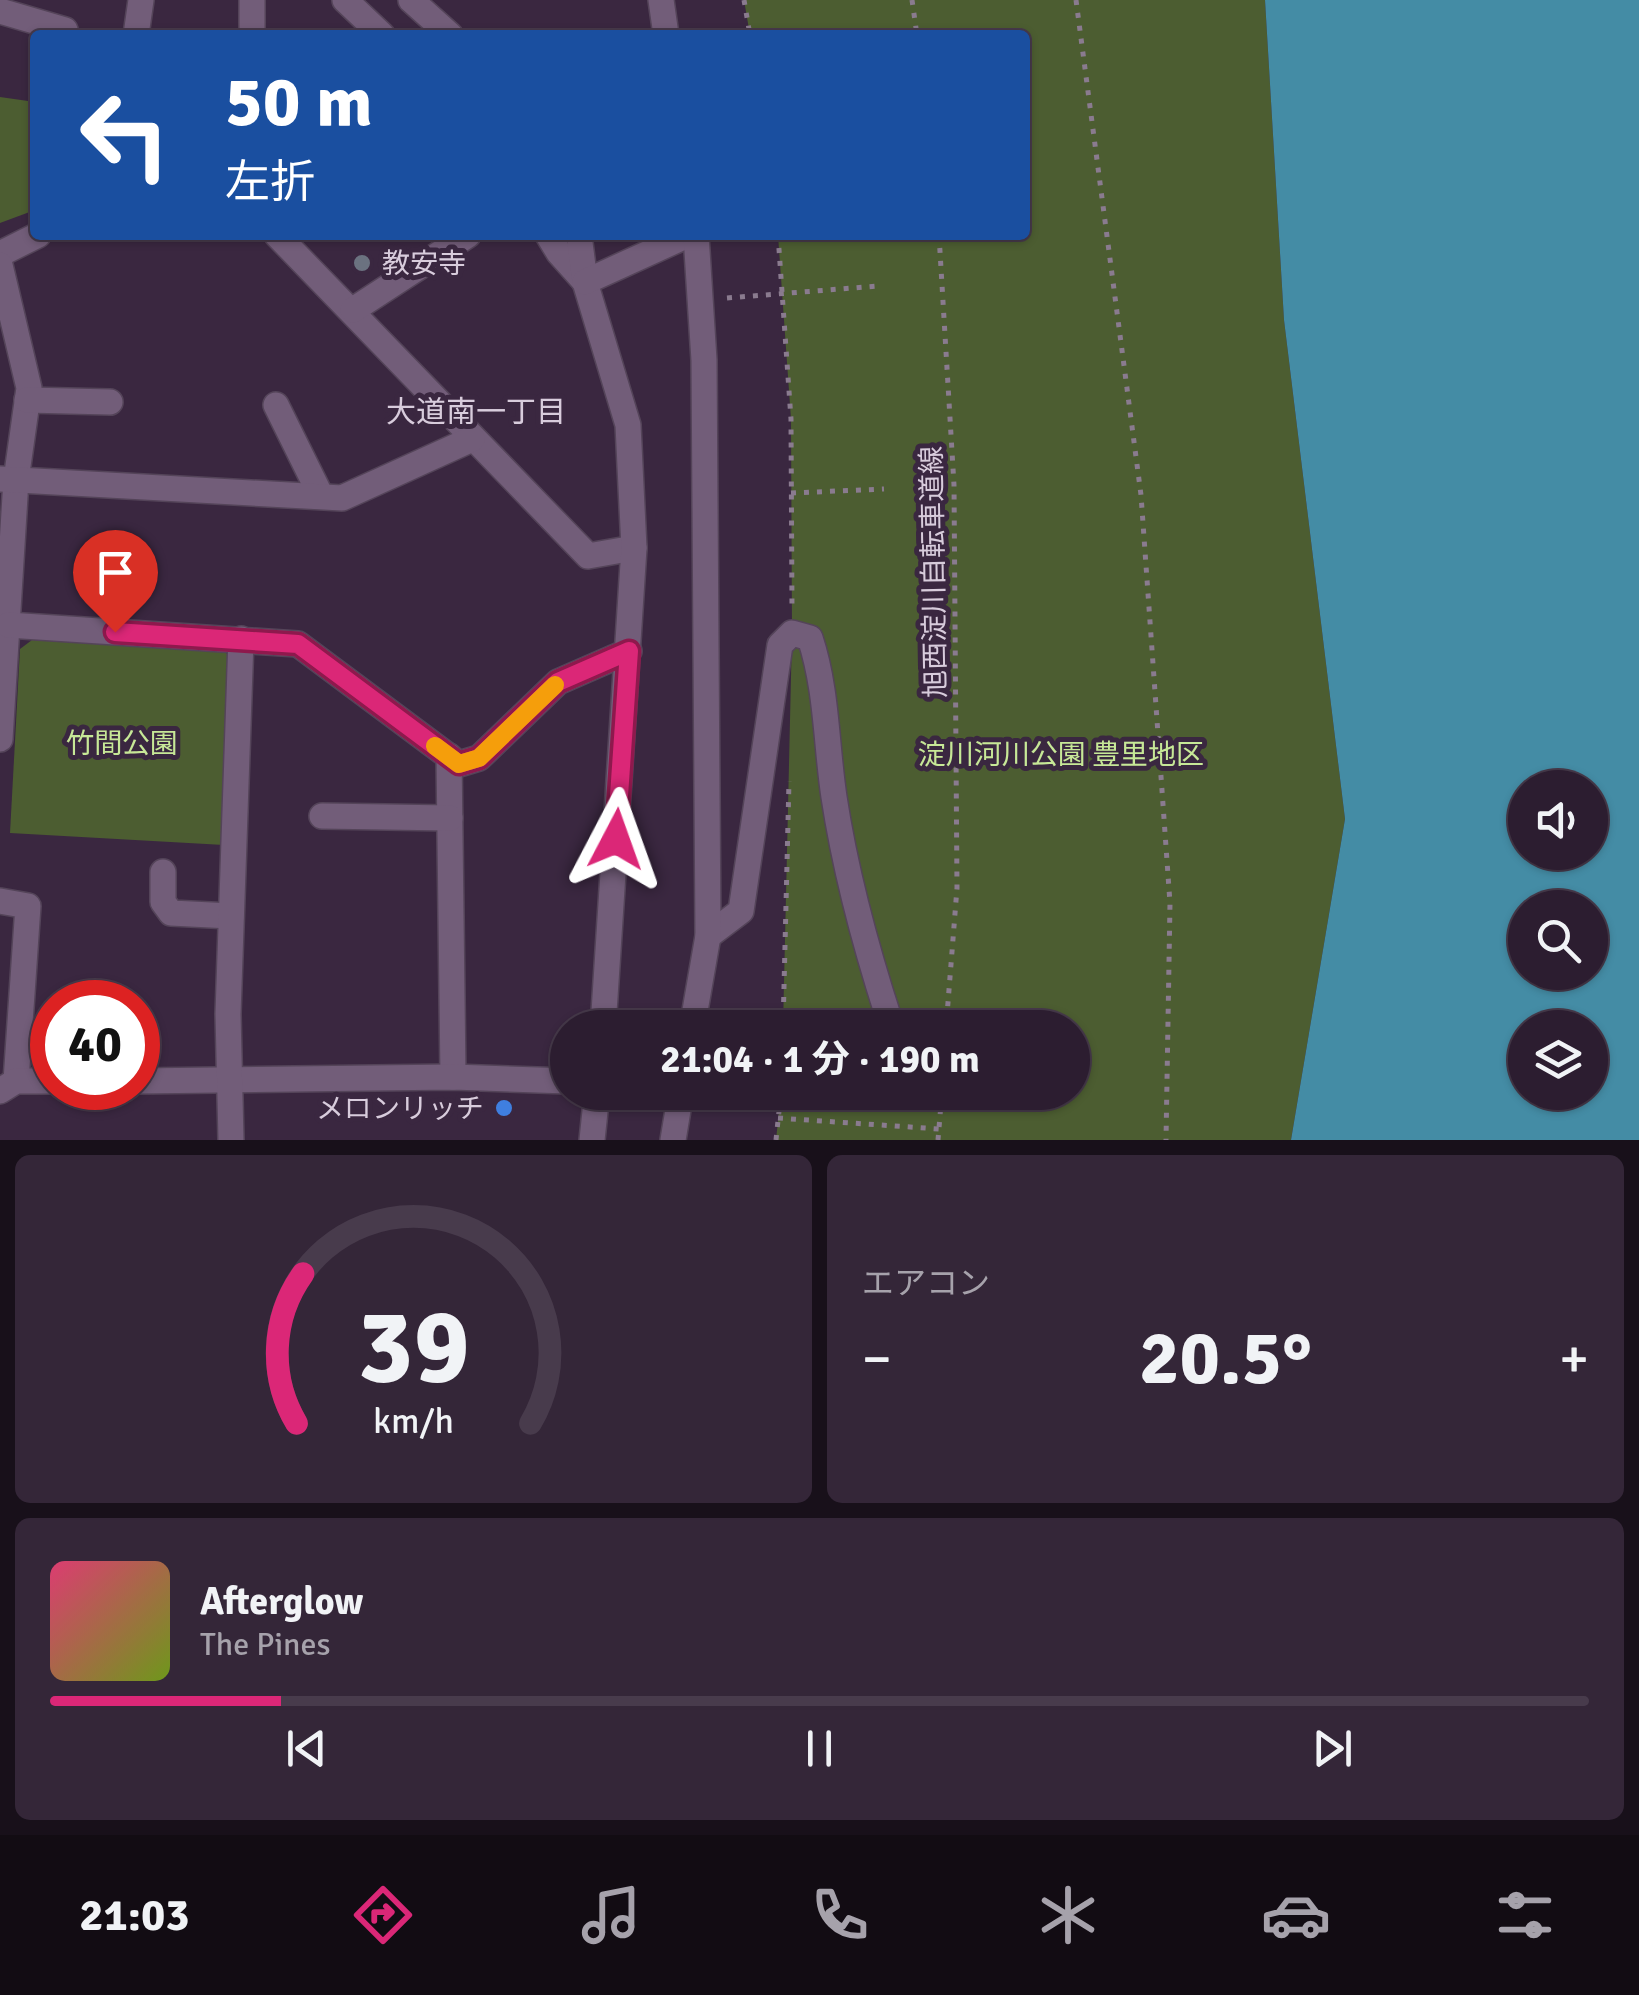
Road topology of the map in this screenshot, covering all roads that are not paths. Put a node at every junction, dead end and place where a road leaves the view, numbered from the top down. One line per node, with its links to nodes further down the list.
1 (140, 0): 8 (street)
2 (252, 0): 9 (street)
3 (345, 0): 10 (street)
4 (410, 0): 11 (street)
5 (661, 0): 12 (street)
6 (0, 12): 7 (street)
7 (65, 30)
8 (137, 30)
9 (252, 30)
10 (377, 30)
11 (444, 30)
12 (665, 30)
13 (30, 239): 20 (street)
14 (283, 240): 23 (street)
15 (460, 240): 23 (street)
16 (551, 240): 22 (street)
17 (579, 240): 22 (street)
18 (677, 240): 22 (street)
19 (696, 240): 41 (street)
20 (0, 254)
21 (0, 265): 24 (street)
22 (584, 282): 30 (street)
23 (353, 310): 27 (street)
24 (27, 400): 25 (street); 28 (street)
25 (110, 402)
26 (276, 405): 29 (street)
27 (472, 439): 29 (street); 30 (street)
28 (8, 480): 29 (street); 31 (street)
29 (321, 496)
30 (634, 548): 33 (street)
31 (8, 625): 32 (street); 34 (street)
32 (241, 638): 35 (street); 40 (street)
33 (629, 651): 35 (street); 42 (street)
34 (0, 739)
35 (449, 756): 37 (street)
36 (322, 816): 37 (street)
37 (450, 818): 45 (street)
38 (162, 872): 40 (street)
39 (0, 901): 49 (street)
40 (231, 916): 48 (street)
41 (708, 936): 43 (street); 44 (street)
42 (603, 1010)
43 (695, 1010)
44 (886, 1010)
45 (453, 1076): 46 (street); 48 (street)
46 (550, 1079)
47 (160, 1081): 48 (street)
48 (230, 1081): 52 (street)
49 (8, 1086)
50 (596, 1110): 53 (street)
51 (678, 1110): 54 (street)
52 (231, 1140)
53 (592, 1140)
54 (673, 1140)

